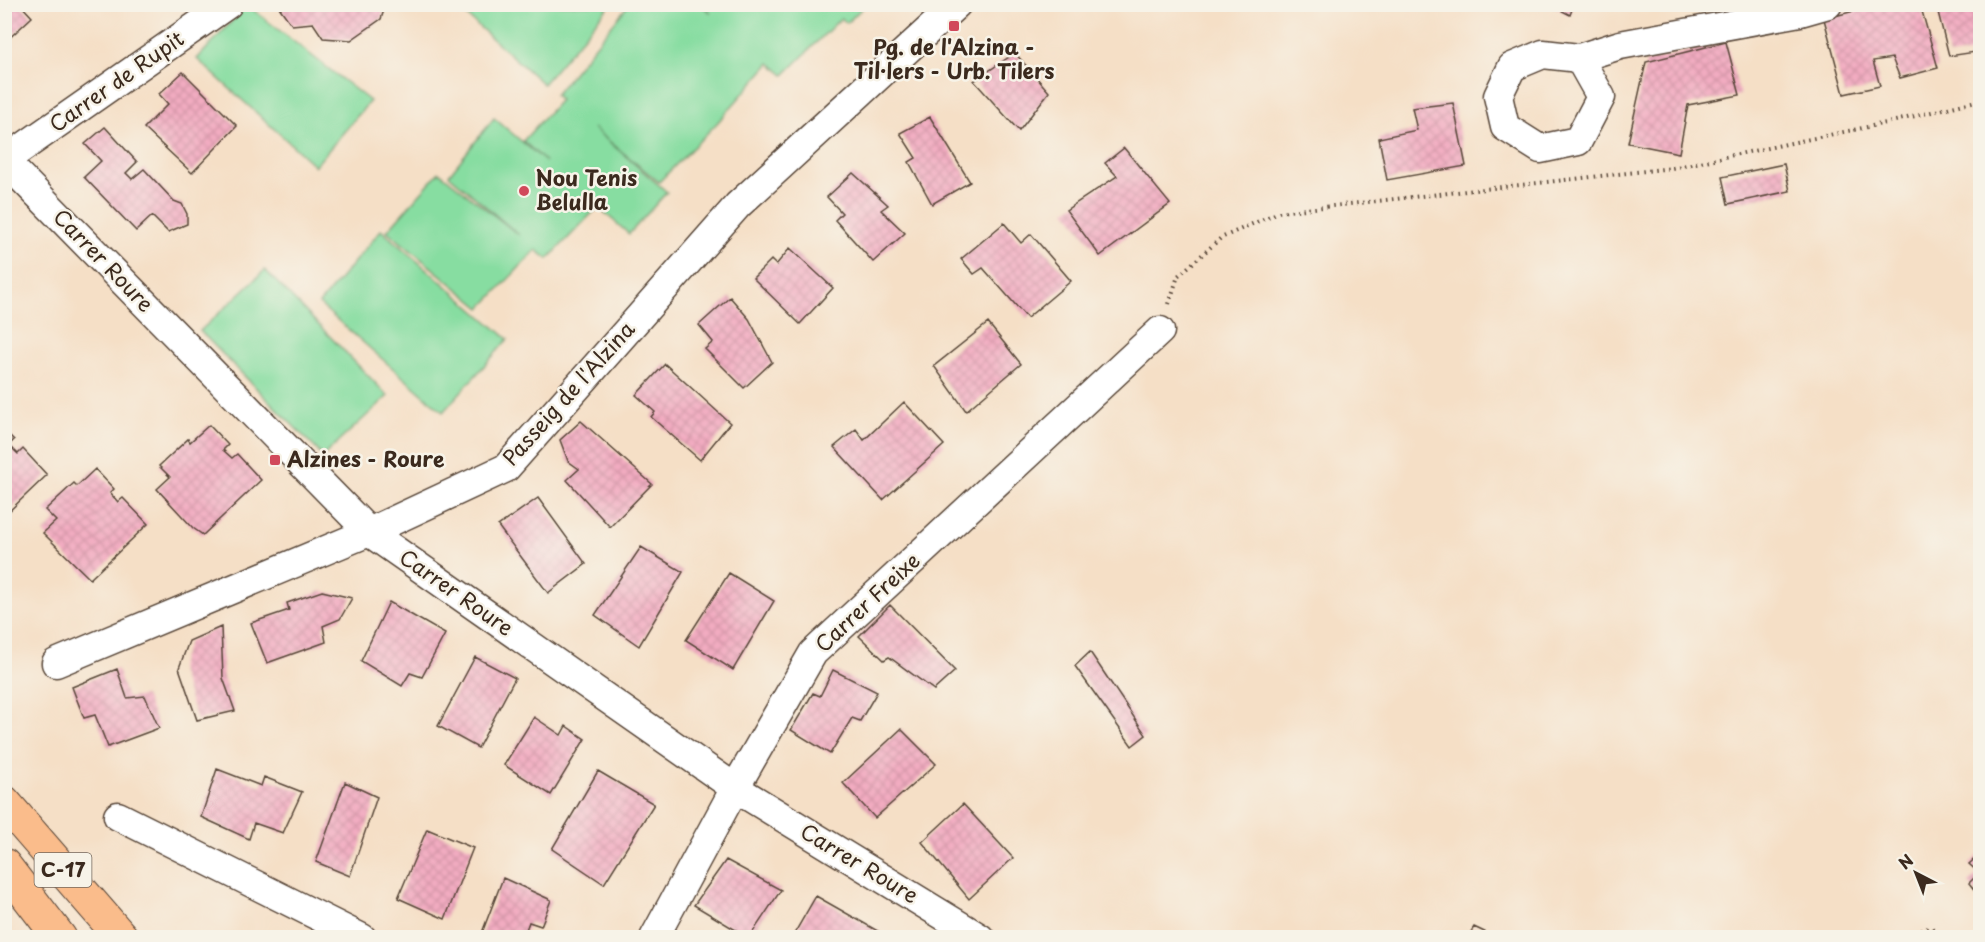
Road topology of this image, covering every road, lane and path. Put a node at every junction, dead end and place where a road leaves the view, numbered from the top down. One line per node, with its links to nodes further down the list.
1 (228, 4): 6 (street, Carrer de Rupit)
2 (957, 4): 8 (street, Passeig de l'Alzina)
3 (1828, 4): 4 (street)
4 (1579, 58)
5 (1980, 100): 7 (path)
6 (5, 160): 8 (street, Carrer Roure)
7 (1160, 331): 10 (street, Carrer Freixe)
8 (369, 532): 9 (street, Passeig de l'Alzina); 10 (street, Carrer Roure)
9 (56, 663)
10 (735, 788): 17 (street, Carrer Freixe); 18 (street, Carrer Roure)
11 (4, 802): 15 (highway, C-17)
12 (118, 816): 16 (street)
13 (4, 865): 14 (highway, C-17)
14 (60, 938)
15 (122, 938)
16 (362, 938)
17 (654, 938)
18 (980, 938)
19 (1898, 938): 20 (path)
20 (1941, 938)

